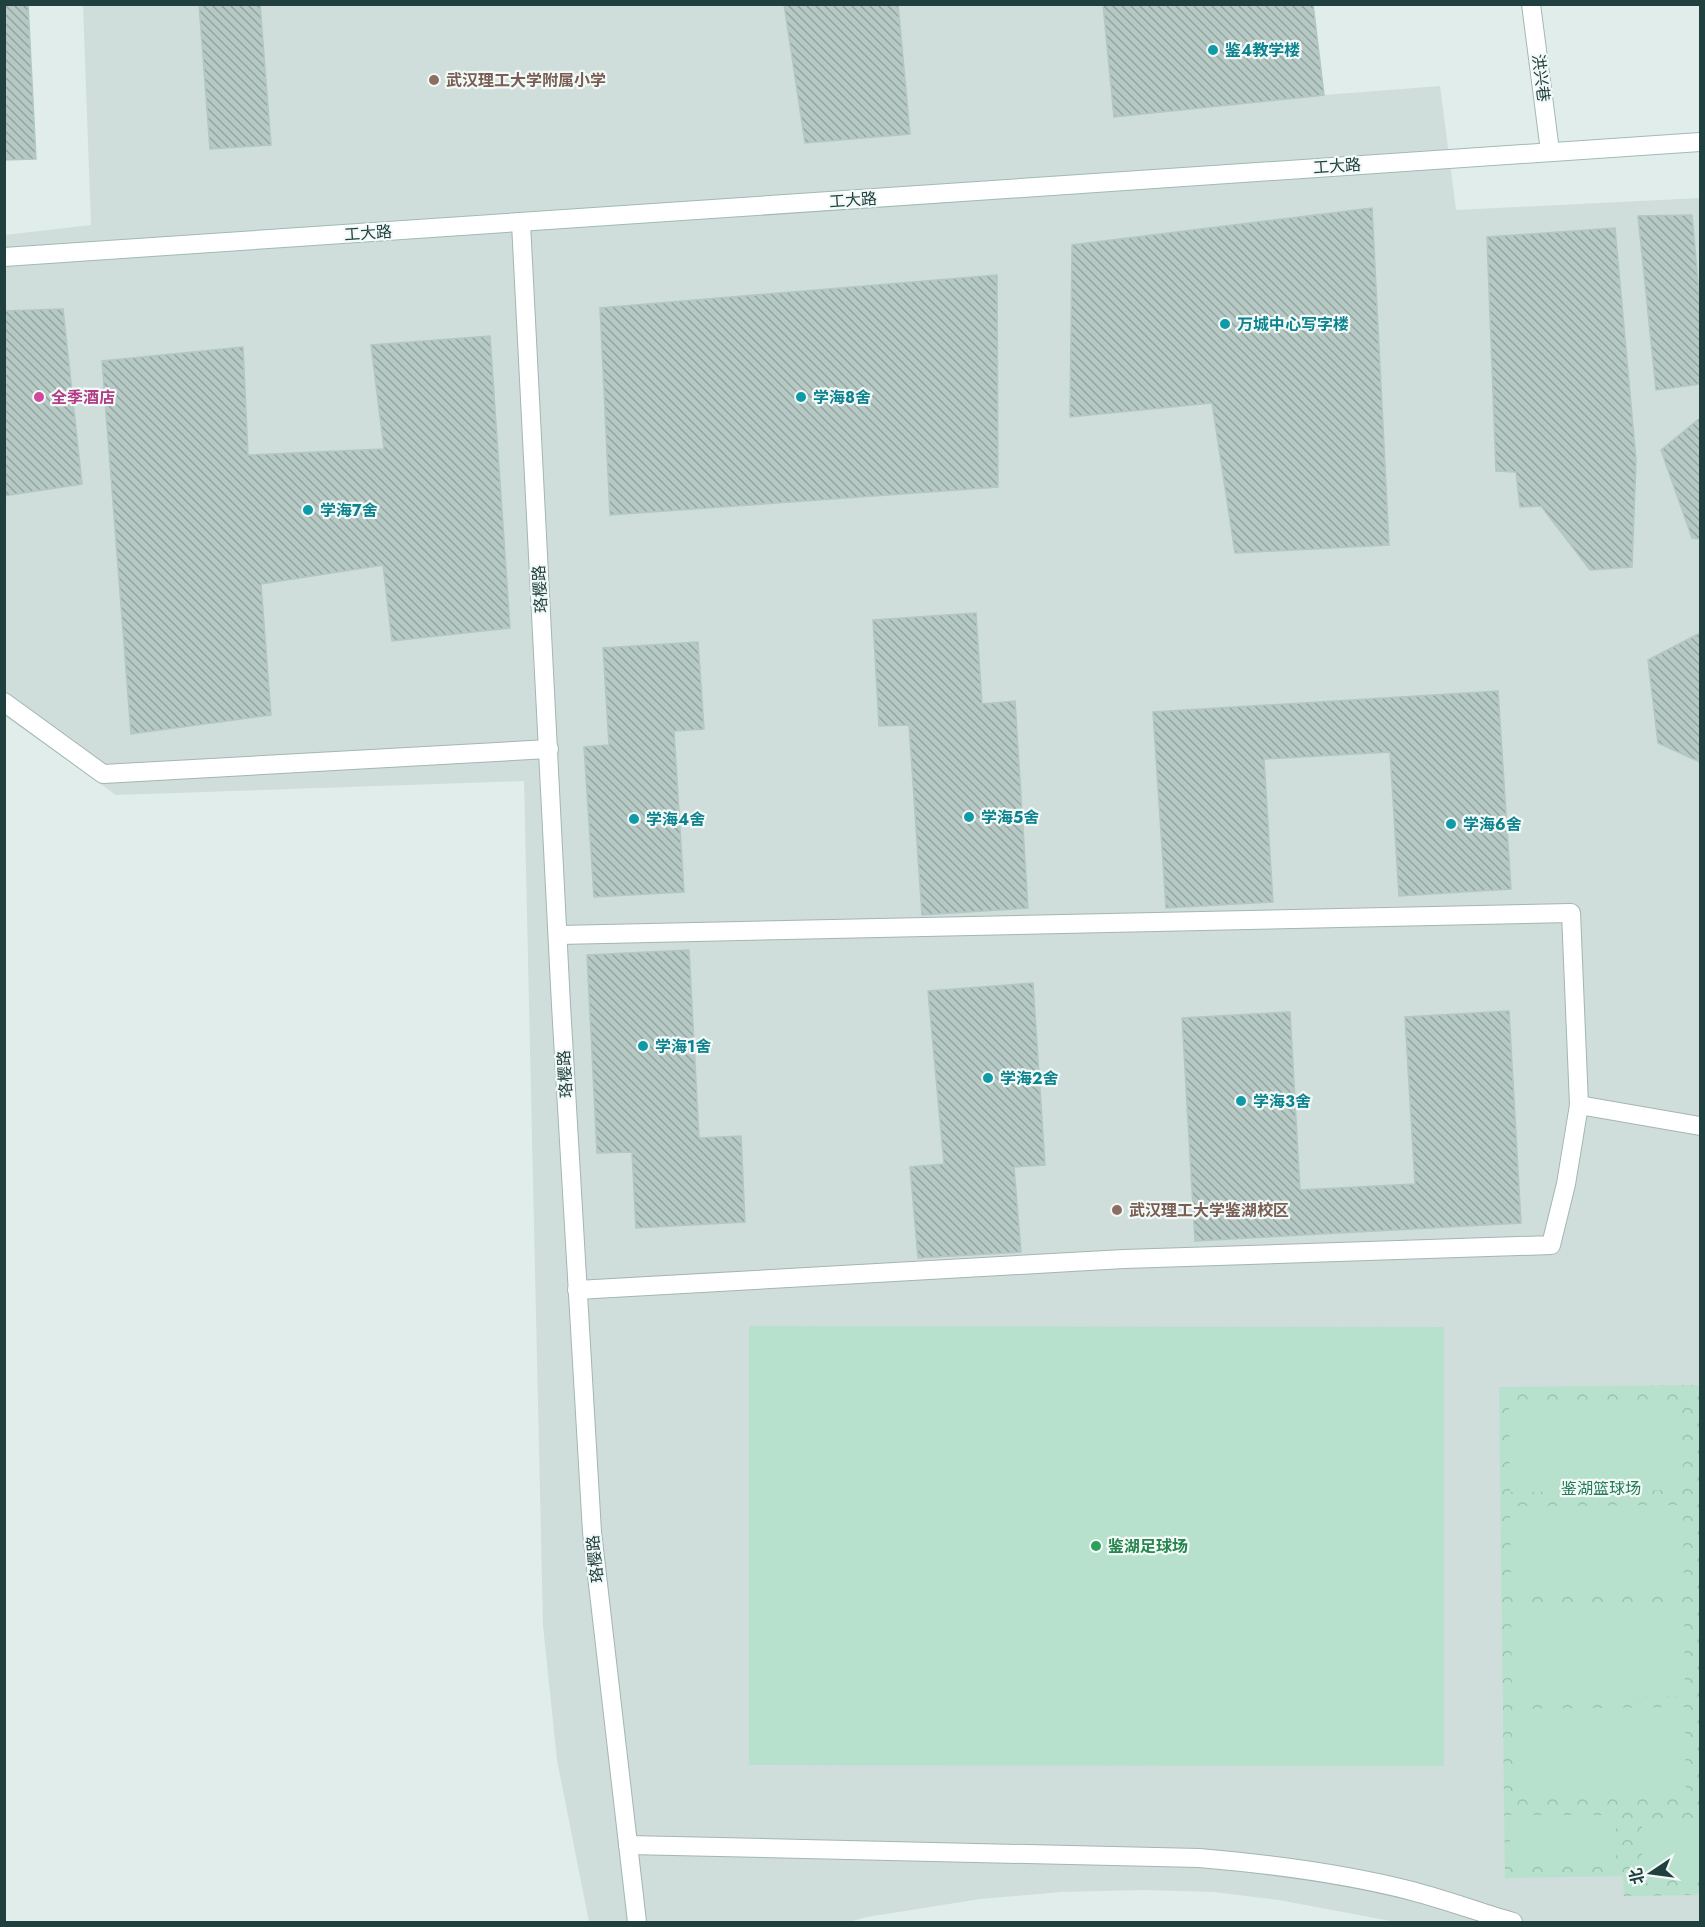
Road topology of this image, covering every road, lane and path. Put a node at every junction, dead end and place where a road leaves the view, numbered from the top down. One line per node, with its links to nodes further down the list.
1 (1531, 4): 3 (street, 洪兴巷)
2 (1701, 142): 3 (street, 工大路)
3 (1550, 151): 4 (street, 工大路)
4 (521, 223): 5 (street, 工大路); 7 (street, 珞樱路)
5 (4, 257)
6 (4, 702): 7 (street)
7 (549, 749): 8 (street, 珞樱路)
8 (559, 935): 9 (street); 11 (street, 珞樱路)
9 (1579, 1105): 10 (street); 11 (street)
10 (1701, 1126)
11 (577, 1290): 12 (street, 珞樱路)
12 (628, 1845): 13 (street, 珞樱路); 14 (street)
13 (637, 1923)
14 (1513, 1923)

